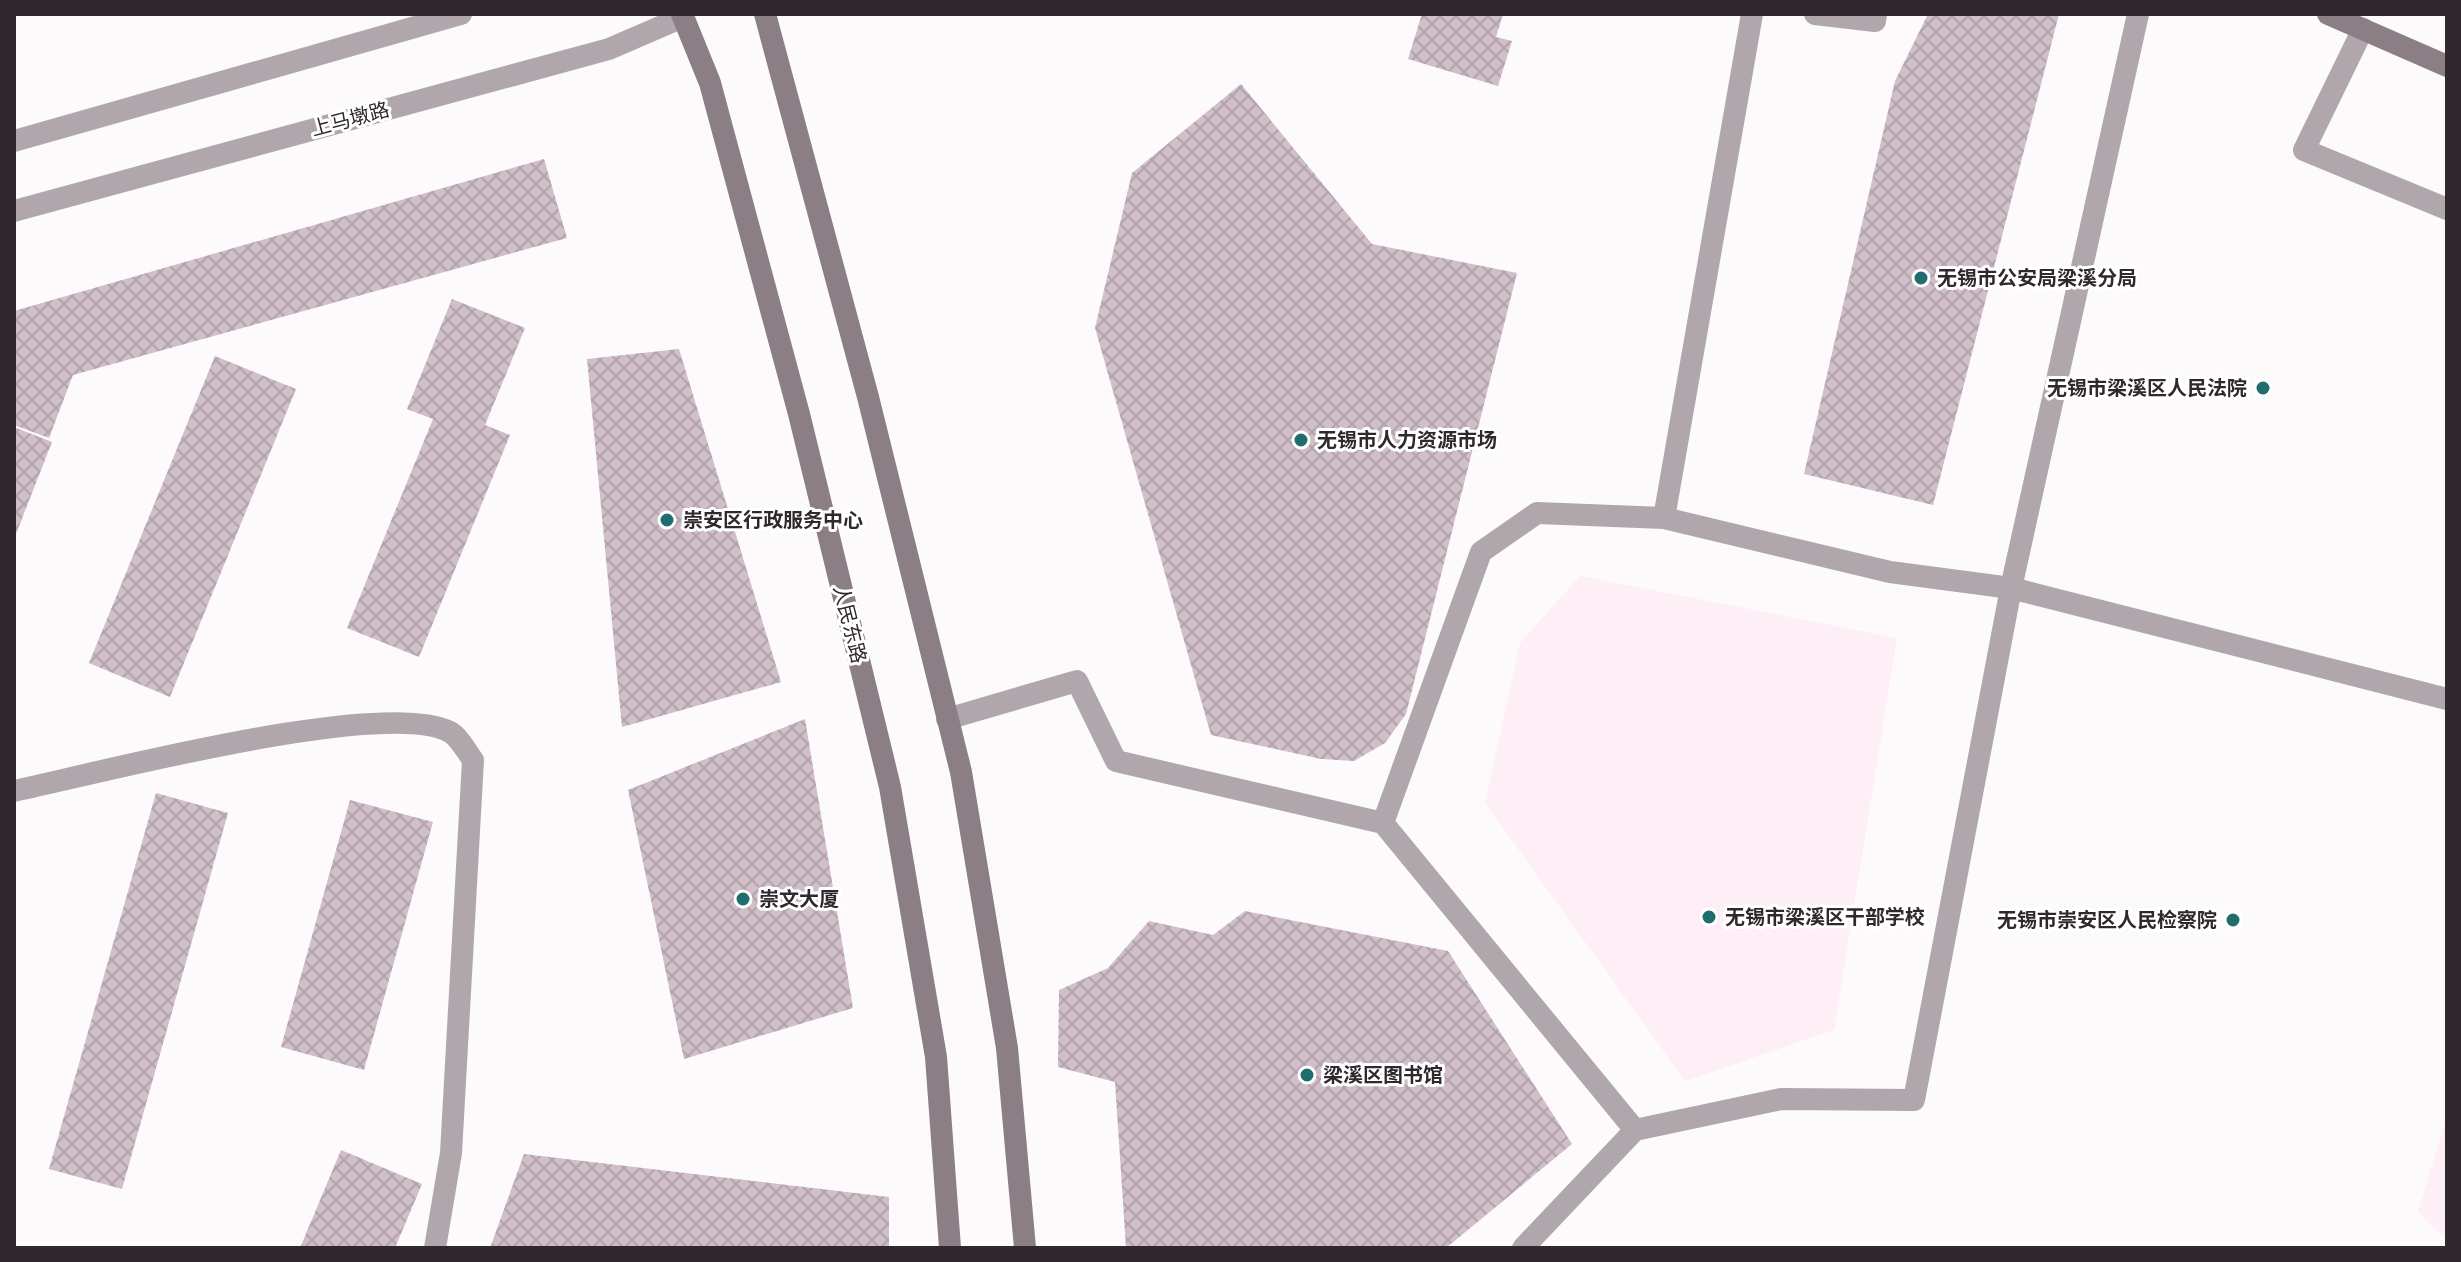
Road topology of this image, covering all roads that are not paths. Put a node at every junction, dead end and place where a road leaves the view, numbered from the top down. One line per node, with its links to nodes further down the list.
1 (461, 14): 11 (street)
2 (765, 14): 17 (main road)
3 (1752, 14): 14 (street)
4 (1815, 14): 5 (street)
5 (1876, 14)
6 (2138, 14): 15 (street)
7 (2328, 14): 9 (main road)
8 (685, 15): 13 (street, 上马墩路); 22 (main road, 人民东路)
9 (2363, 29): 10 (main road); 12 (street)
10 (2447, 66)
11 (14, 141)
12 (2447, 209)
13 (14, 211)
14 (1664, 518): 15 (street); 19 (street)
15 (2011, 588): 16 (street); 20 (street)
16 (2447, 699)
17 (947, 719): 19 (street); 23 (main road)
18 (14, 791): 21 (street)
19 (1383, 823): 20 (street)
20 (1635, 1130): 24 (street)
21 (435, 1248)
22 (950, 1248)
23 (1025, 1248)
24 (1523, 1248)

